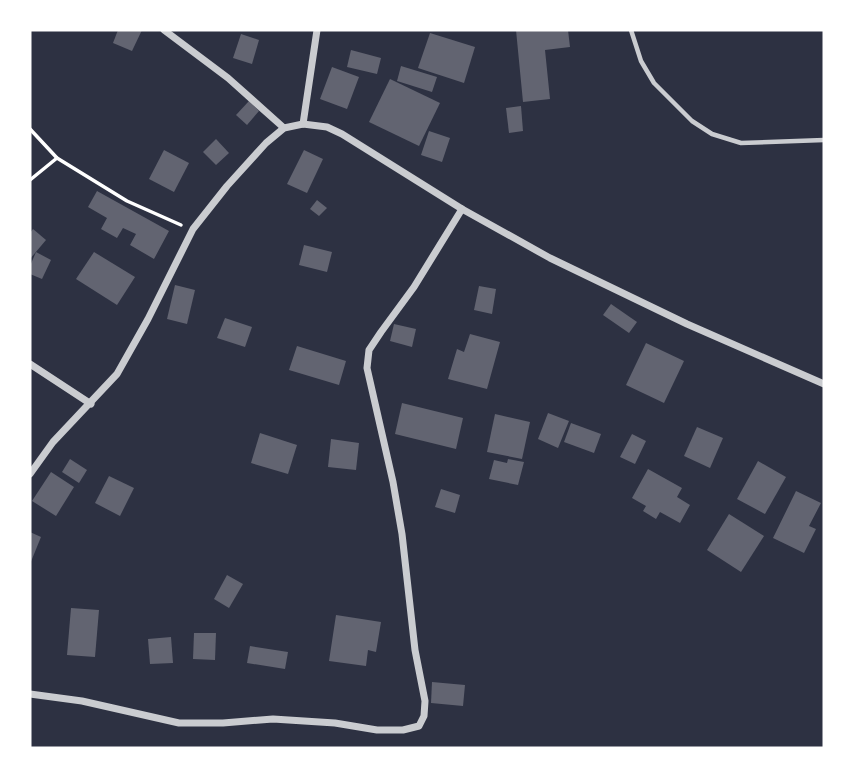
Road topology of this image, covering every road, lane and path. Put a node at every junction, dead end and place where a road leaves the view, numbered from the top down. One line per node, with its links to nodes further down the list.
1 (164, 30): 5 (street)
2 (317, 30): 4 (street)
3 (631, 30): 7 (lane)
4 (303, 124): 5 (street); 10 (street)
5 (284, 128): 11 (street)
6 (30, 129): 8 (path)
7 (824, 141)
8 (57, 158): 9 (path); 11 (path)
9 (30, 180)
10 (462, 209): 13 (street); 16 (street)
11 (193, 229): 14 (street)
12 (30, 364): 14 (street)
13 (824, 384)
14 (91, 404): 15 (street)
15 (30, 474)
16 (30, 695)

